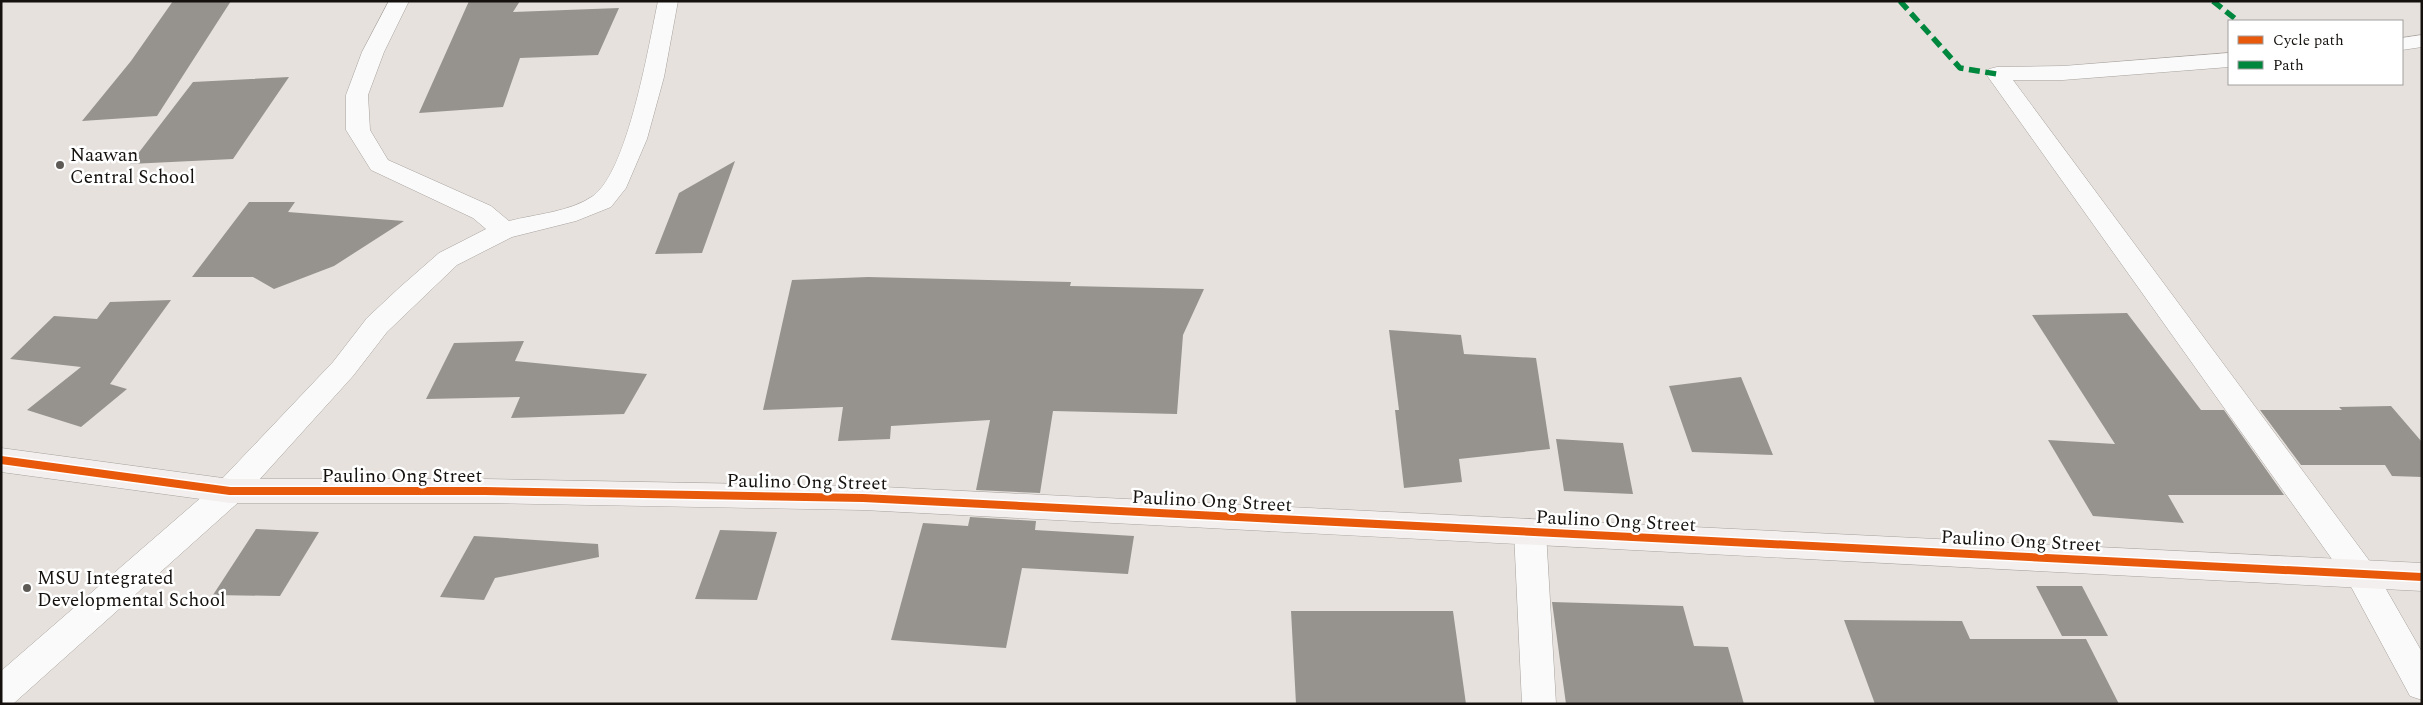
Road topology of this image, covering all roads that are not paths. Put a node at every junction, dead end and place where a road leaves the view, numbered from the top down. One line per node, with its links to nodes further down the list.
1 (399, 1): 6 (street)
2 (668, 1): 6 (street)
3 (2422, 41): 4 (street)
4 (2403, 44)
5 (2228, 60): 10 (street)
6 (504, 230): 8 (street)
7 (1, 460): 8 (street, Paulino Ong Street)
8 (230, 491): 9 (street, Paulino Ong Street); 13 (street)
9 (1530, 532): 10 (street, Paulino Ong Street); 14 (street)
10 (2360, 573): 11 (street, Paulino Ong Street); 12 (street)
11 (2422, 576)
12 (2422, 685)
13 (1, 694)
14 (1539, 704)

